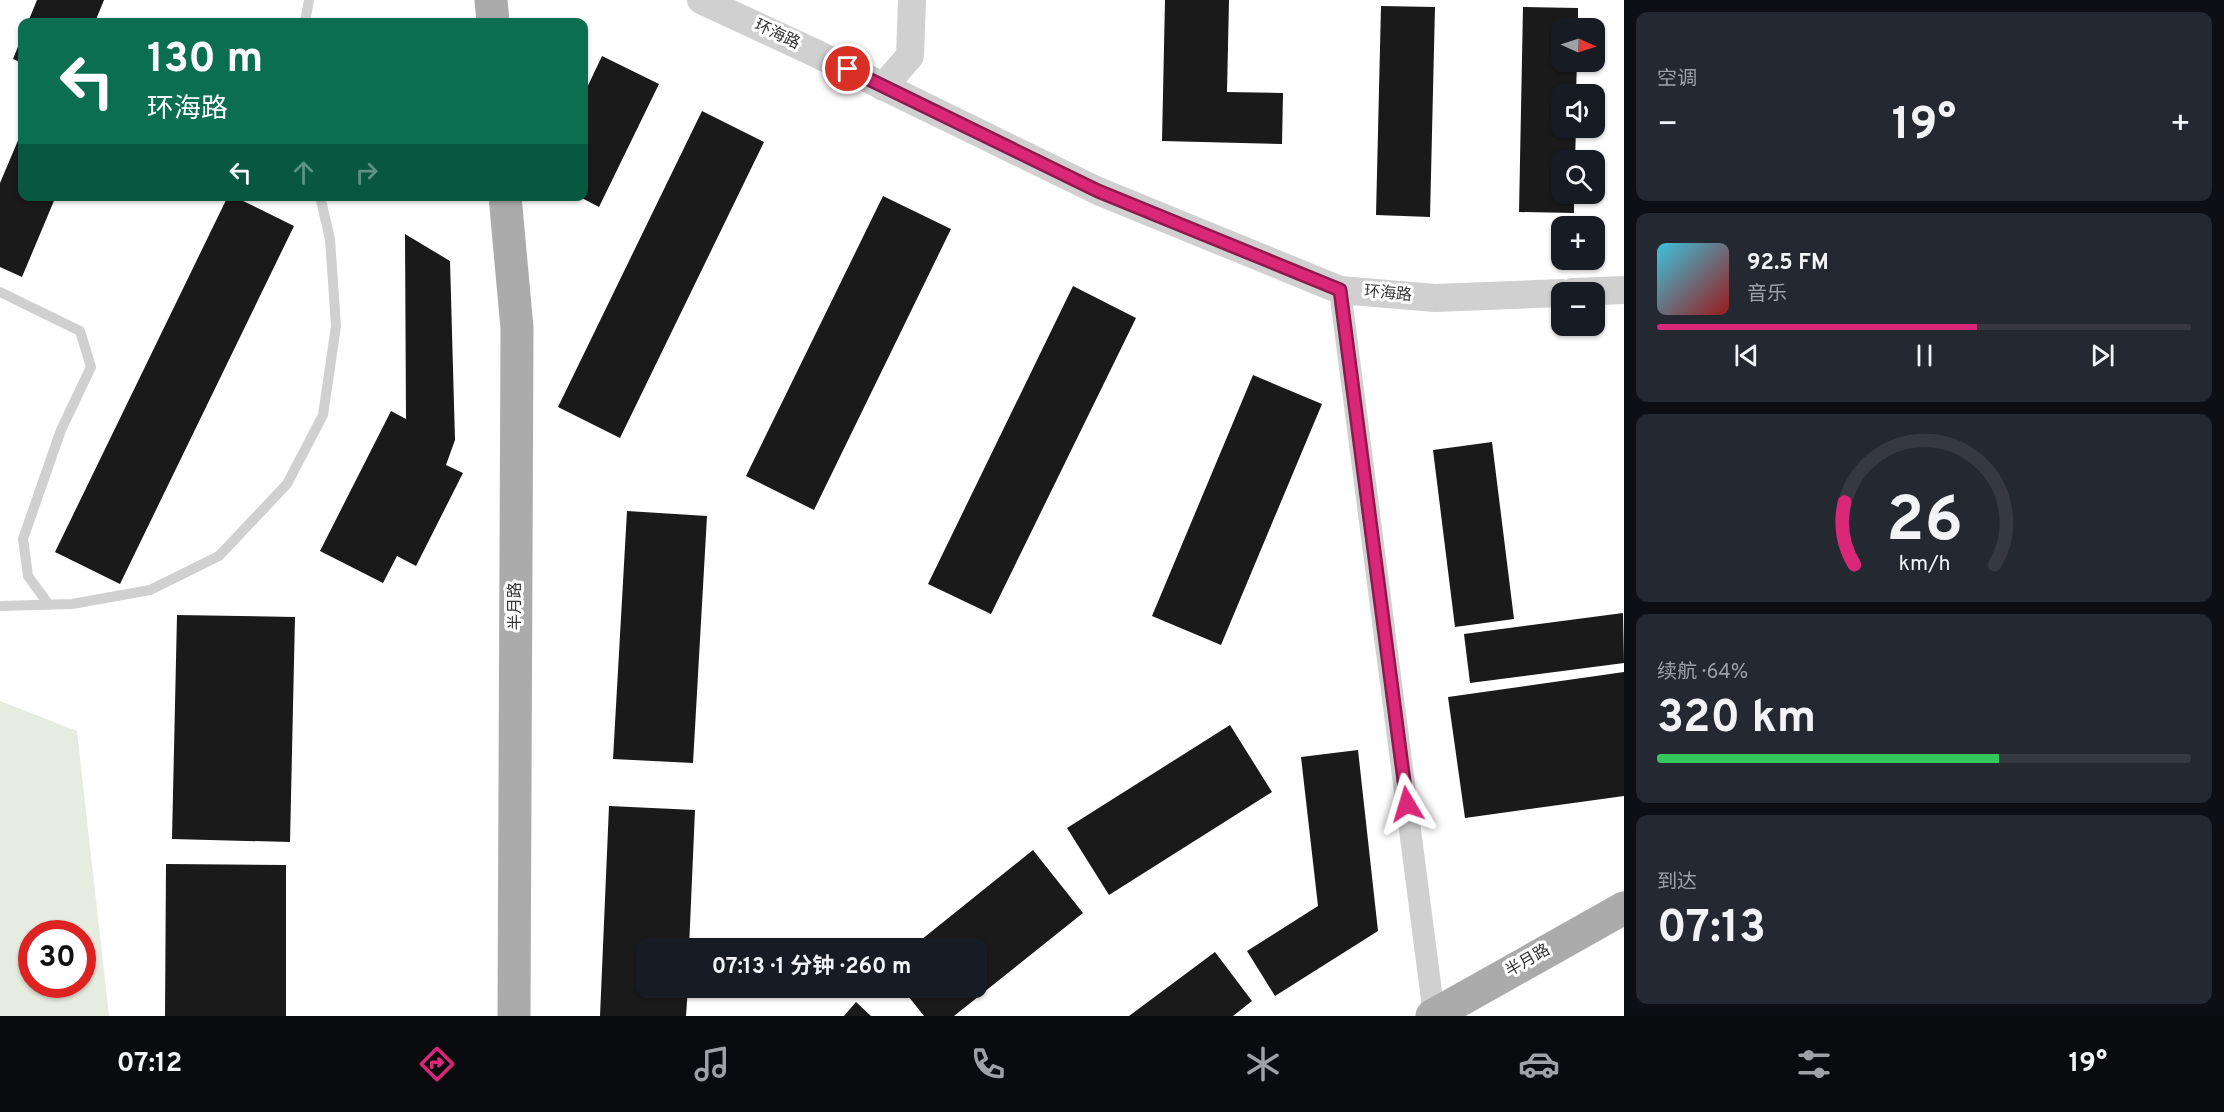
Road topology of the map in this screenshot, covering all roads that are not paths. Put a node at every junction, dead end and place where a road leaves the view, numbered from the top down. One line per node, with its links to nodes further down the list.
1 (309, 0): 5 (lane)
2 (491, 0): 6 (main road)
3 (701, 0): 7 (street, 环海路)
4 (912, 0): 7 (street)
5 (306, 18)
6 (493, 18)
7 (882, 87): 10 (street, 环海路)
8 (321, 201): 15 (lane)
9 (505, 201): 19 (main road, 半月路)
10 (1340, 290): 14 (street, 环海路); 18 (street)
11 (1605, 291): 12 (street)
12 (1624, 291)
13 (0, 292): 15 (lane)
14 (1551, 293)
15 (49, 605): 16 (lane)
16 (0, 606)
17 (1624, 908): 18 (main road, 半月路)
18 (1433, 1015)
19 (514, 1016)

